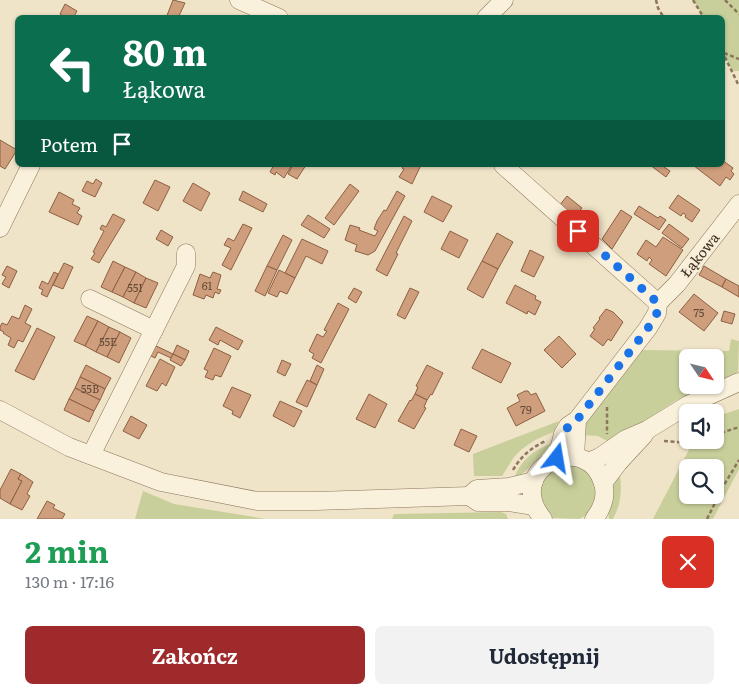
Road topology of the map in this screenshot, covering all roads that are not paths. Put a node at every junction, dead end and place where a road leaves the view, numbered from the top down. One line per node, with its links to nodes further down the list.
1 (239, 0): 3 (street)
2 (504, 0): 4 (street)
3 (273, 15)
4 (489, 15)
5 (30, 167): 8 (street)
6 (505, 167): 11 (street)
7 (739, 204): 11 (street, Łąkowa)
8 (0, 228)
9 (186, 252): 12 (street)
10 (90, 299): 12 (street)
11 (658, 303): 15 (street, Łąkowa)
12 (154, 330): 17 (street)
13 (739, 382): 16 (street)
14 (0, 410): 17 (street)
15 (577, 420): 18 (street, Łąkowa); 19 (street)
16 (647, 430): 19 (street); 21 (street)
17 (91, 455): 22 (street)
18 (557, 458): 19 (street); 20 (street)
19 (581, 460): 21 (street)
20 (534, 481): 22 (street); 23 (street)
21 (603, 483): 24 (street)
22 (468, 496): 23 (street)
23 (538, 512)
24 (599, 516)

